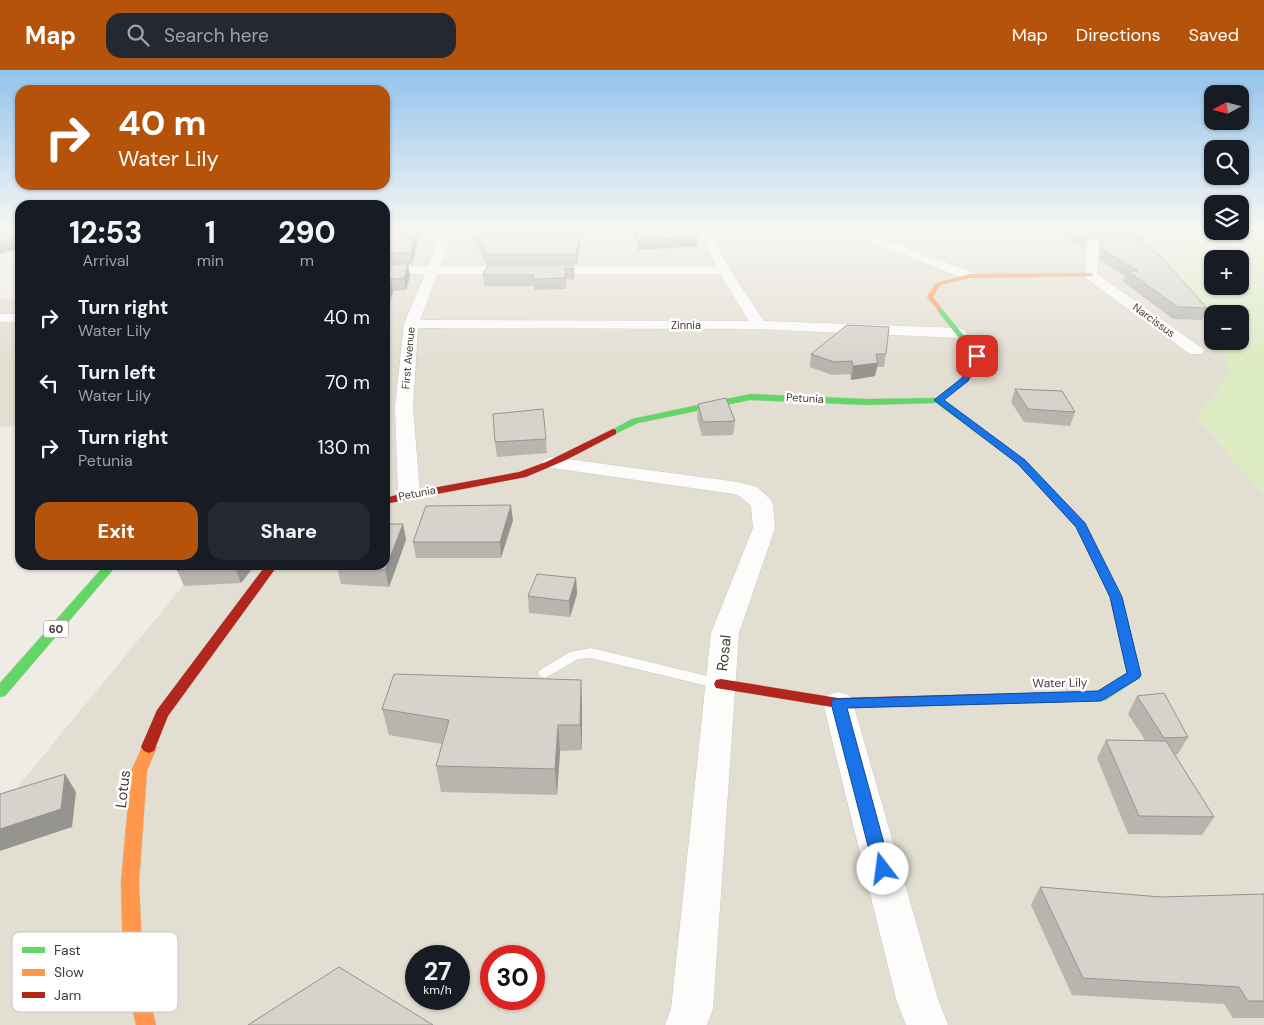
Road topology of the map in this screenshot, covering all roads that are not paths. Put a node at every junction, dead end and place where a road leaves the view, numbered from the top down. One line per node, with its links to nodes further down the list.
1 (431, 274): 8 (street, First Avenue)
2 (726, 274): 11 (street)
3 (963, 274): 5 (street)
4 (1091, 274): 5 (street); 13 (street, Narcissus)
5 (970, 276): 12 (street)
6 (0, 318): 7 (street)
7 (15, 318)
8 (411, 324): 11 (street, Zinnia); 16 (street, First Avenue)
9 (0, 325): 10 (street)
10 (15, 325)
11 (759, 326): 12 (street, Zinnia)
12 (960, 333): 14 (street)
13 (1196, 350)
14 (938, 400): 15 (street, Petunia); 23 (street, Water Lily)
15 (552, 463): 16 (street, Petunia); 21 (street, Rosal)
16 (408, 494): 17 (street, Petunia)
17 (390, 499)
18 (107, 570): 22 (street, 60)
19 (268, 570): 24 (street, Lotus)
20 (545, 673): 21 (lane)
21 (721, 684): 23 (street, Water Lily); 27 (street, Rosal)
22 (0, 692)
23 (838, 703): 28 (street)
24 (132, 932)
25 (143, 1012): 26 (street, Lotus)
26 (146, 1025)
27 (686, 1025)
28 (928, 1025)

